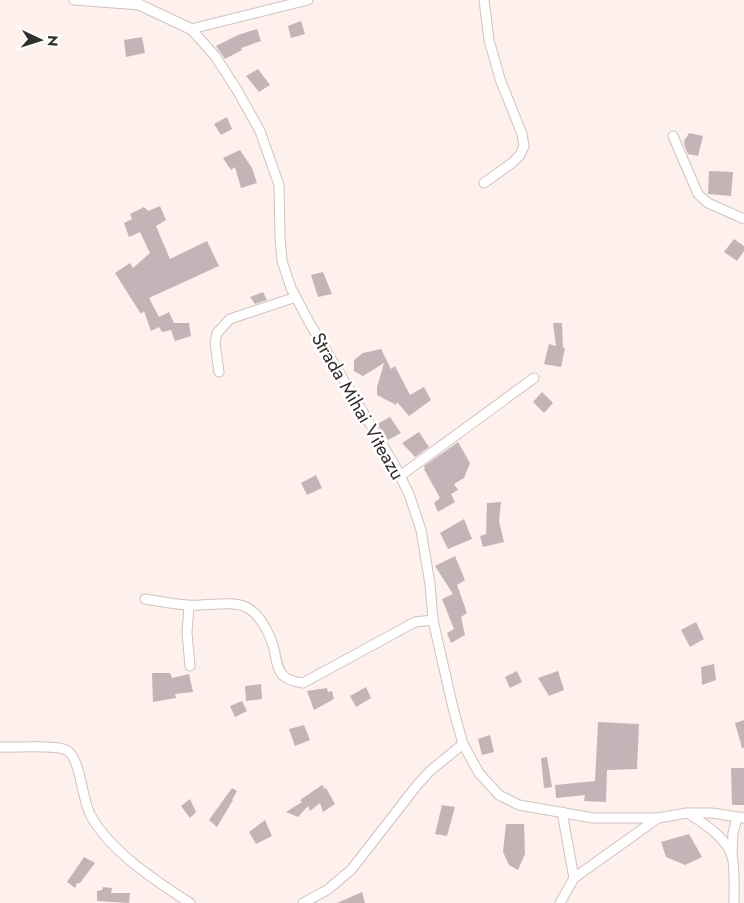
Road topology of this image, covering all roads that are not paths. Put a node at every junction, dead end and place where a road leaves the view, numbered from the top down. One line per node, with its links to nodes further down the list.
1 (74, 0): 4 (street)
2 (308, 0): 5 (street)
3 (484, 0): 7 (street)
4 (136, 3): 5 (street, Strada Mihai Viteazu)
5 (191, 29): 9 (street, Strada Mihai Viteazu)
6 (673, 136): 8 (street)
7 (484, 183)
8 (744, 219)
9 (296, 297): 10 (street); 12 (street, Strada Mihai Viteazu)
10 (219, 372)
11 (534, 378): 12 (street)
12 (400, 476): 15 (street, Strada Mihai Viteazu)
13 (145, 598): 14 (street)
14 (189, 606): 15 (street); 16 (street)
15 (432, 620): 17 (street, Strada Mihai Viteazu)
16 (190, 666)
17 (463, 744): 19 (street, Strada Mihai Viteazu); 26 (street)
18 (0, 748): 25 (street)
19 (562, 812): 22 (street, Strada Mihai Viteazu); 24 (street)
20 (687, 813): 21 (street, Strada Mihai Viteazu); 22 (street, Strada Mihai Viteazu); 23 (street)
21 (742, 817): 23 (street)
22 (658, 818): 24 (street)
23 (732, 857): 28 (street)
24 (574, 878): 27 (street)
25 (190, 903)
26 (303, 903)
27 (560, 903)
28 (734, 903)

